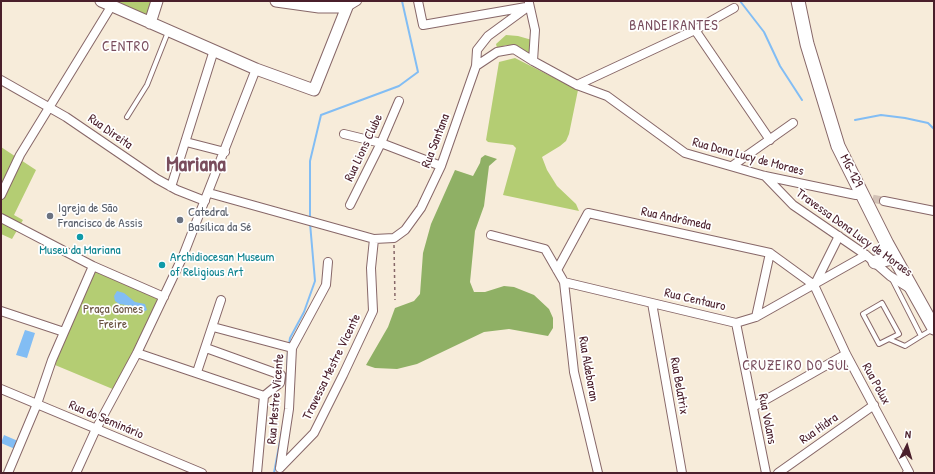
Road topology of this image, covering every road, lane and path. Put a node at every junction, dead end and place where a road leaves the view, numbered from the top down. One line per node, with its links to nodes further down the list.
1 (101, 1): 9 (street)
2 (123, 1): 9 (street)
3 (157, 1): 12 (street)
4 (276, 1): 10 (street)
5 (357, 1): 10 (street)
6 (418, 1): 8 (street)
7 (798, 1): 45 (main road, MG-129 / MG-129)
8 (529, 4): 16 (street); 17 (street, Rua Santana)
9 (112, 5): 12 (street); 22 (street)
10 (347, 7): 18 (street)
11 (734, 8): 13 (street)
12 (150, 23): 14 (street)
13 (695, 30): 20 (street); 26 (street)
14 (168, 31): 15 (street); 23 (lane)
15 (214, 50): 18 (street); 27 (street)
16 (533, 61): 17 (street, Rua Dona Lucy de Moraes); 20 (street, Rua Dona Lucy de Moraes)
17 (476, 66): 30 (street, Rua Santana)
18 (256, 69): 29 (street)
19 (1, 80): 22 (street, Rua Direita)
20 (577, 85): 31 (street, Rua Dona Lucy de Moraes)
21 (399, 101): 28 (street, Rua Lions Clube)
22 (49, 106): 33 (street, Rua Direita); 34 (street)
23 (127, 117)
24 (793, 123): 26 (street)
25 (344, 134): 28 (street)
26 (770, 140): 31 (street)
27 (186, 142): 29 (street); 33 (street)
28 (381, 143): 30 (street); 38 (street, Rua Lions Clube)
29 (225, 152): 36 (street)
30 (441, 166): 43 (street, Rua Santana)
31 (732, 166): 32 (street, Rua Dona Lucy de Moraes)
32 (765, 176): 35 (street, Rua Dona Lucy de Moraes); 42 (street, Travessa Dona Lucy de Moraes)
33 (171, 187): 36 (street, Rua Direita)
34 (1, 195)
35 (856, 195)
36 (207, 197): 44 (street); 55 (street)
37 (884, 201): 39 (street)
38 (350, 205)
39 (934, 211)
40 (1, 218): 49 (street)
41 (492, 235): 50 (street, Rua Aldebaran)
42 (838, 236): 47 (street, Travessa Dona Lucy de Moraes); 53 (street)
43 (394, 238): 44 (street); 57 (path)
44 (374, 239): 78 (street, Travessa Mestre Vicente)
45 (887, 244): 47 (main road); 54 (main road, MG-129 / MG-129)
46 (770, 254): 50 (street, Rua Andrômeda); 53 (street, Rua Andrômeda); 60 (street)
47 (871, 258): 51 (street, Travessa Dona Lucy de Moraes); 53 (street, Rua Centauro)
48 (328, 262): 68 (street, Rua Mestre Vicente)
49 (93, 266): 55 (street); 64 (street)
50 (557, 270): 52 (street, Rua Aldebaran)
51 (890, 276): 54 (street, Travessa Dona Lucy de Moraes); 65 (lane)
52 (564, 282): 58 (street, Rua Centauro); 84 (street, Rua Aldebaran)
53 (814, 285): 60 (street, Rua Centauro); 70 (street, Rua Polux)
54 (913, 290): 63 (main road, MG-129 / MG-129)
55 (164, 297): 69 (street)
56 (221, 300): 62 (street)
57 (395, 300)
58 (652, 302): 61 (street, Rua Centauro); 85 (street, Rua Belatrix)
59 (1, 311): 64 (street)
60 (756, 317): 61 (street, Rua Centauro)
61 (736, 322): 76 (street, Rua Volans)
62 (213, 327): 67 (street); 68 (street)
63 (934, 328): 65 (lane)
64 (64, 332): 74 (street)
65 (921, 336): 66 (lane)
66 (889, 339): 66 (lane)
67 (206, 348): 71 (street); 73 (street)
68 (292, 348): 78 (street, Rua Mestre Vicente)
69 (138, 353): 71 (street); 77 (street)
70 (846, 354): 75 (street, Rua Polux); 76 (street)
71 (197, 372): 73 (street)
72 (1, 389): 74 (street, Rua do Seminário)
73 (264, 396): 83 (street)
74 (37, 404): 77 (street, Rua do Seminário); 80 (street)
75 (874, 405): 79 (street, Rua Polux); 87 (street, Rua Hidra)
76 (753, 407): 86 (street, Rua Volans)
77 (96, 429): 81 (street); 82 (street, Rua do Seminário)
78 (279, 471)
79 (908, 472)
80 (8, 473)
81 (76, 473)
82 (202, 473)
83 (257, 473)
84 (598, 473)
85 (682, 473)
86 (766, 473)
87 (778, 473)

